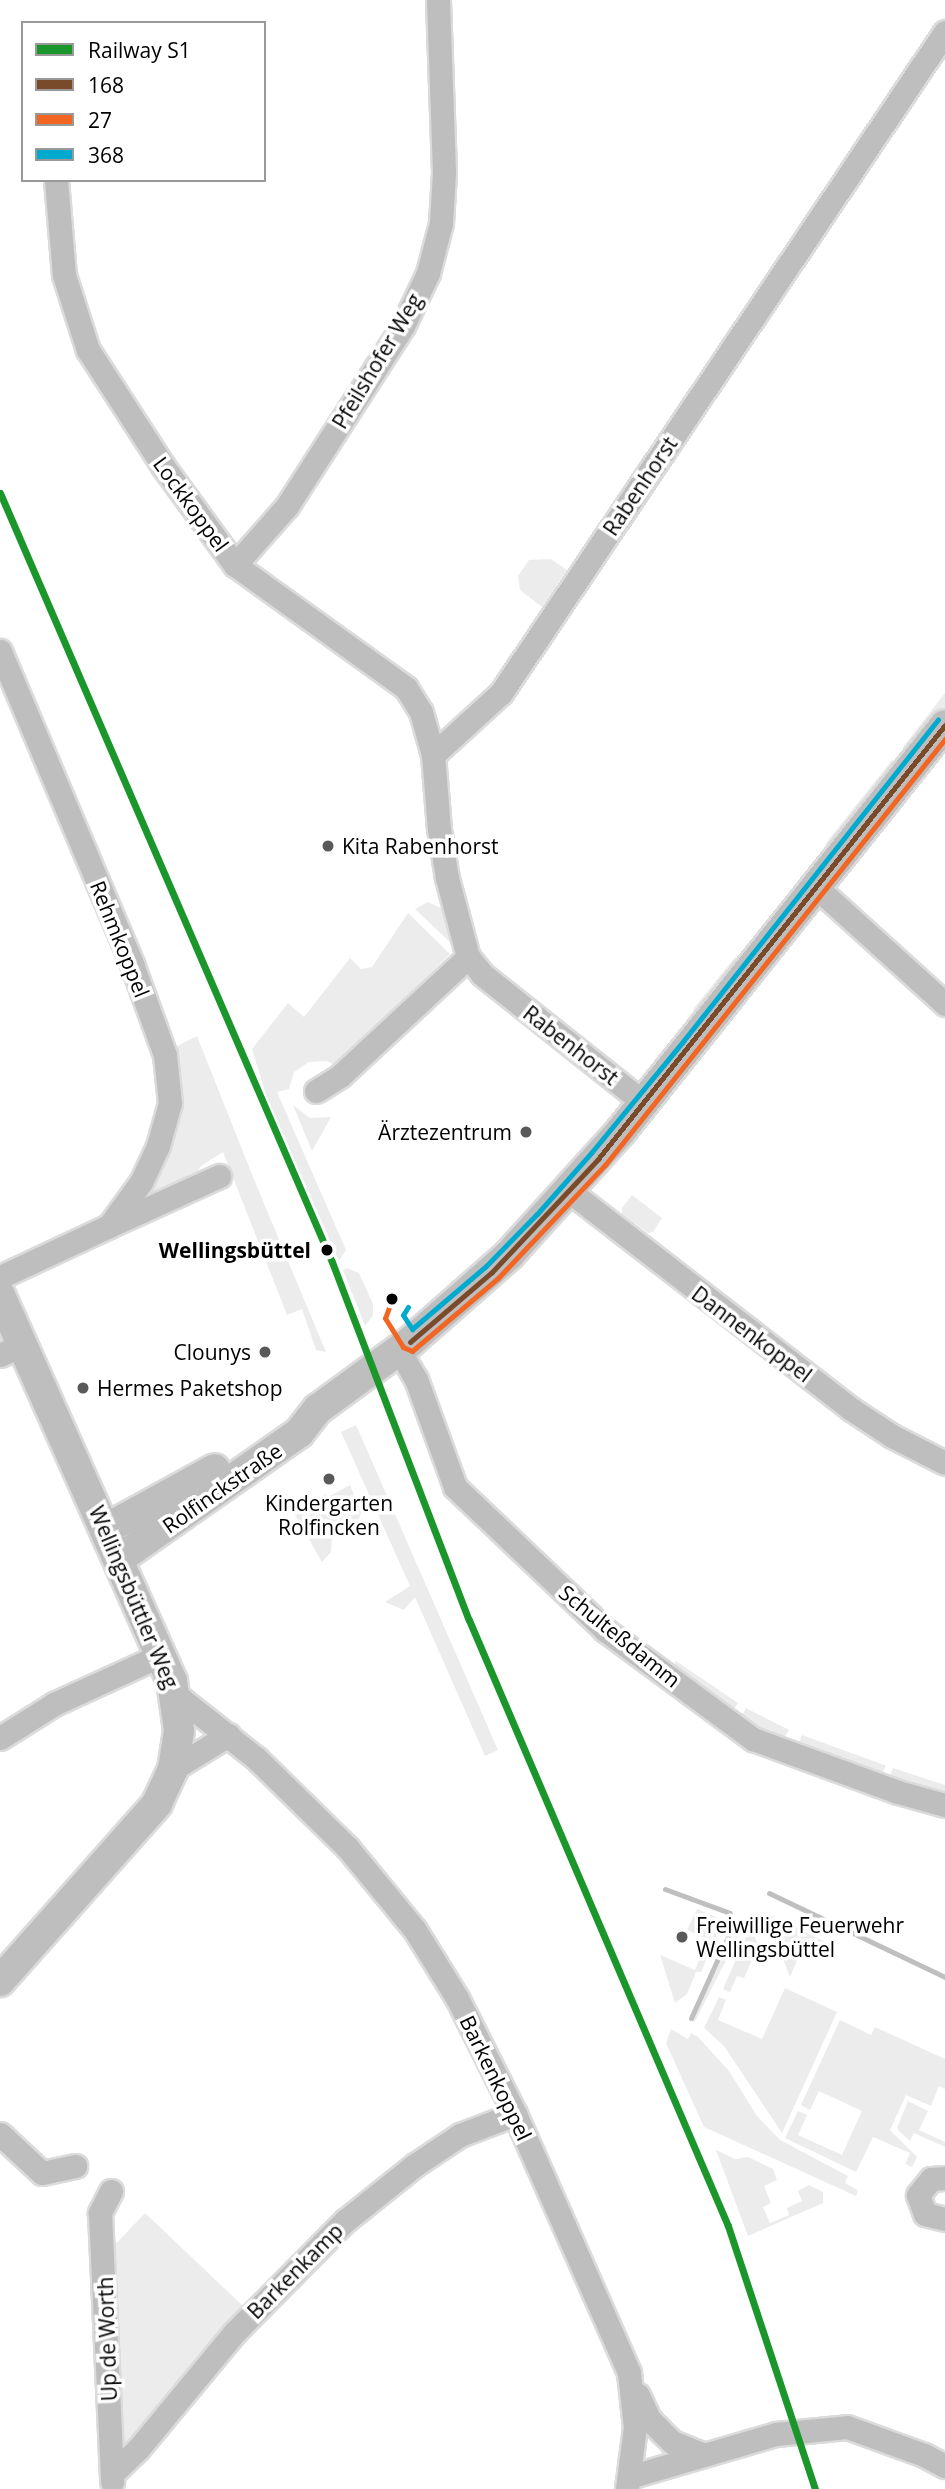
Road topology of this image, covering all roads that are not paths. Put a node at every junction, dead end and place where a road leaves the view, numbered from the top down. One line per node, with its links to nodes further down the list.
1 (438, 0): 4 (street, Pfeilshofer Weg)
2 (945, 32): 7 (street, Rabenhorst)
3 (56, 182): 4 (street, Lockkoppel)
4 (235, 565): 7 (street, Lockkoppel)
5 (0, 651): 15 (street, Rehmkoppel)
6 (945, 725): 8 (main road, Rolfinckstraße)
7 (433, 755): 9 (street, Rabenhorst)
8 (816, 887): 10 (street); 12 (main road, Rolfinckstraße)
9 (468, 957): 11 (street); 12 (street, Rabenhorst)
10 (945, 1004)
11 (316, 1091)
12 (644, 1103): 14 (main road, Rolfinckstraße)
13 (219, 1176): 15 (street, Rehmkoppel)
14 (569, 1191): 19 (main road, Rolfinckstraße); 21 (street, Dannenkoppel)
15 (109, 1226): 16 (street, Rehmkoppel)
16 (0, 1277)
17 (0, 1295): 18 (main road, Wellingsbüttler Weg)
18 (12, 1349): 22 (main road, Wellingsbüttler Weg)
19 (399, 1350): 20 (main road, Rolfinckstraße); 29 (street, Schulteßdamm)
20 (318, 1409): 22 (main road, Rolfinckstraße); 23 (main road, Rolfinckstraße)
21 (945, 1463)
22 (106, 1530): 23 (main road, Wellingsbüttler Weg)
23 (119, 1559): 24 (main road, Wellingsbüttler Weg)
24 (161, 1655): 25 (main road, Wellingsbüttler Weg); 27 (street)
25 (176, 1695): 26 (street, Barkenkoppel); 28 (main road, Wellingsbüttler Weg)
26 (228, 1735): 28 (street); 31 (street, Barkenkoppel)
27 (0, 1738)
28 (173, 1769): 30 (main road, Wellingsbüttler Weg)
29 (945, 1805)
30 (0, 1981)
31 (515, 2114): 37 (street, Barkenkoppel); 40 (street, Barkenkamp)
32 (0, 2134): 33 (street)
33 (75, 2166)
34 (945, 2178): 36 (street)
35 (111, 2191): 40 (street, Up de Worth)
36 (945, 2219)
37 (629, 2373): 38 (street); 41 (street, Barkenkoppel)
38 (702, 2454): 39 (street); 41 (street)
39 (945, 2466)
40 (112, 2482)
41 (628, 2483)

